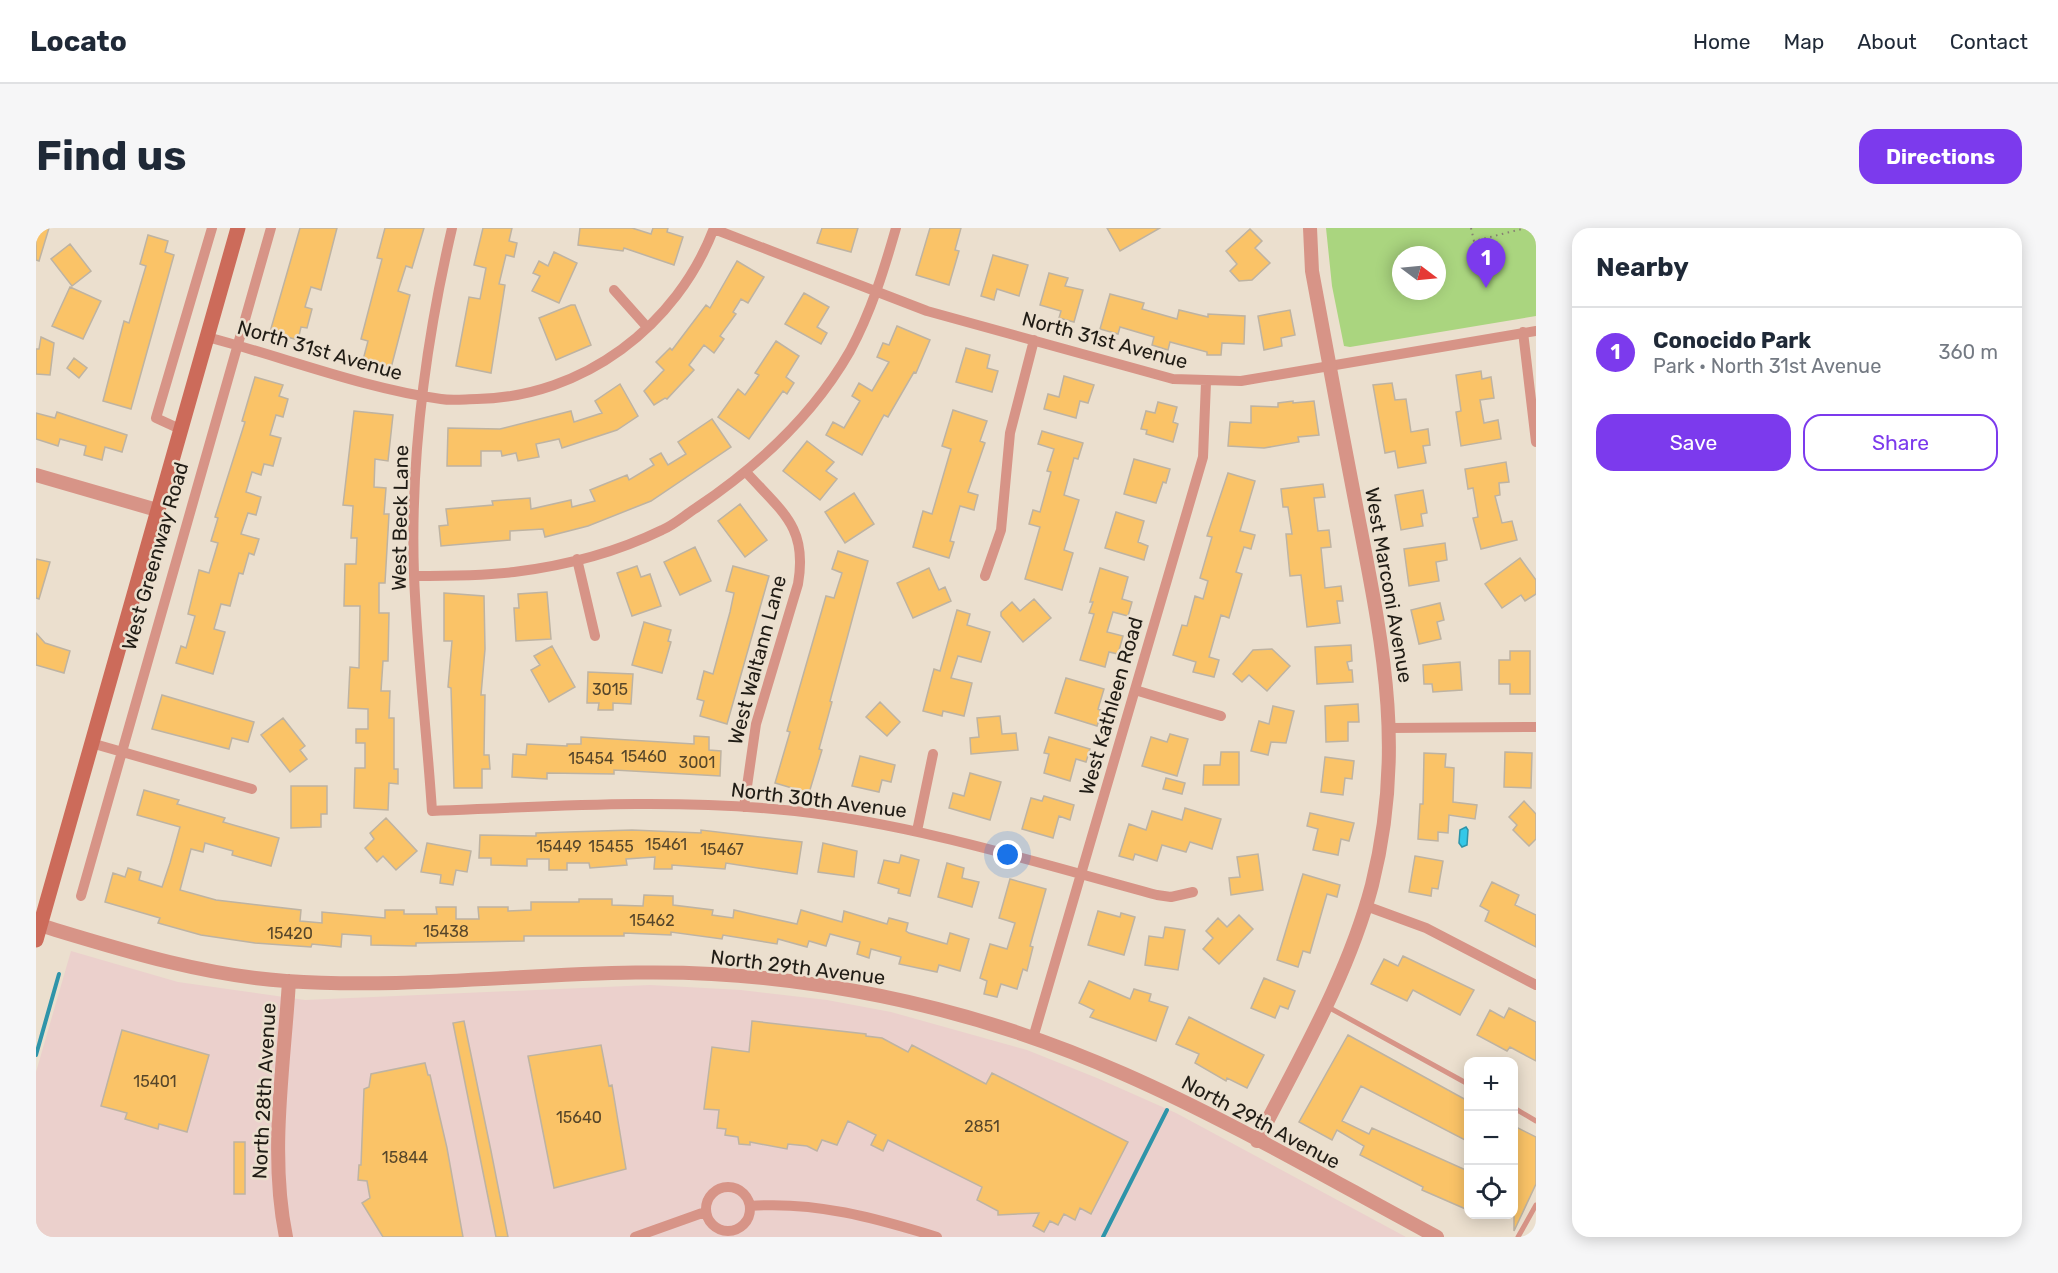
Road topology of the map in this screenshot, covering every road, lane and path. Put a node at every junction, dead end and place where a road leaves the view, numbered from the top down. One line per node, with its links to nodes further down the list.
1 (212, 228): 21 (street)
2 (238, 228): 15 (main road, West Greenway Road)
3 (271, 228): 17 (street, West Greenway Road)
4 (452, 228): 20 (street, West Beck Lane)
5 (896, 228): 11 (street)
6 (1310, 228): 18 (street, West Marconi Avenue)
7 (1471, 228): 8 (path)
8 (1526, 228)
9 (714, 229): 11 (street, North 31st Avenue); 12 (street, North 31st Avenue)
10 (614, 290): 12 (street)
11 (876, 292): 16 (street, North 31st Avenue); 23 (street)
12 (647, 327): 20 (street, North 31st Avenue)
13 (1536, 331): 14 (street, North 31st Avenue)
14 (1523, 332): 18 (street, North 31st Avenue); 22 (street)
15 (207, 337): 17 (street, North 31st Avenue); 21 (main road, West Greenway Road)
16 (1034, 340): 19 (street, North 31st Avenue); 28 (street)
17 (237, 345): 20 (street, North 31st Avenue); 35 (street, West Greenway Road)
18 (1330, 365): 19 (street, North 31st Avenue); 33 (street, West Marconi Avenue)
19 (1206, 382): 30 (street, West Kathleen Road)
20 (424, 396): 27 (street, West Beck Lane)
21 (180, 429): 25 (main road, West Greenway Road)
22 (1536, 442)
23 (746, 472): 26 (street); 38 (street, West Waltann Lane)
24 (36, 475): 25 (street)
25 (156, 510): 34 (main road, West Greenway Road)
26 (577, 559): 27 (street); 29 (street)
27 (414, 576): 39 (street, West Beck Lane)
28 (985, 576)
29 (595, 636)
30 (1135, 690): 31 (street); 41 (street, West Kathleen Road)
31 (1221, 716)
32 (1536, 727): 33 (street)
33 (1389, 728): 44 (street, West Marconi Avenue)
34 (91, 744): 35 (street); 45 (main road, West Greenway Road)
35 (121, 752): 37 (street); 43 (street, West Greenway Road)
36 (933, 754): 40 (street)
37 (252, 789)
38 (744, 807): 39 (street, North 30th Avenue); 40 (street, North 30th Avenue)
39 (432, 811)
40 (917, 831): 41 (street, North 30th Avenue)
41 (1080, 874): 42 (street, North 30th Avenue); 49 (street, West Kathleen Road)
42 (1193, 892)
43 (81, 896)
44 (1366, 906): 47 (street); 48 (street, West Marconi Avenue)
45 (37, 930): 46 (street, North 29th Avenue)
46 (289, 981): 49 (street, North 29th Avenue); 57 (street, North 28th Avenue)
47 (1536, 986)
48 (1327, 1006): 50 (lane); 53 (street, West Marconi Avenue)
49 (1033, 1038): 53 (street, North 29th Avenue)
50 (1464, 1082)
51 (1518, 1110): 52 (lane)
52 (1536, 1121)
53 (1257, 1141): 60 (street, North 29th Avenue)
54 (1536, 1205): 61 (lane)
55 (750, 1206): 56 (street); 56 (street); 59 (street)
56 (705, 1212): 58 (street)
57 (286, 1237)
58 (635, 1237)
59 (937, 1237)
60 (1437, 1237)
61 (1518, 1237)

